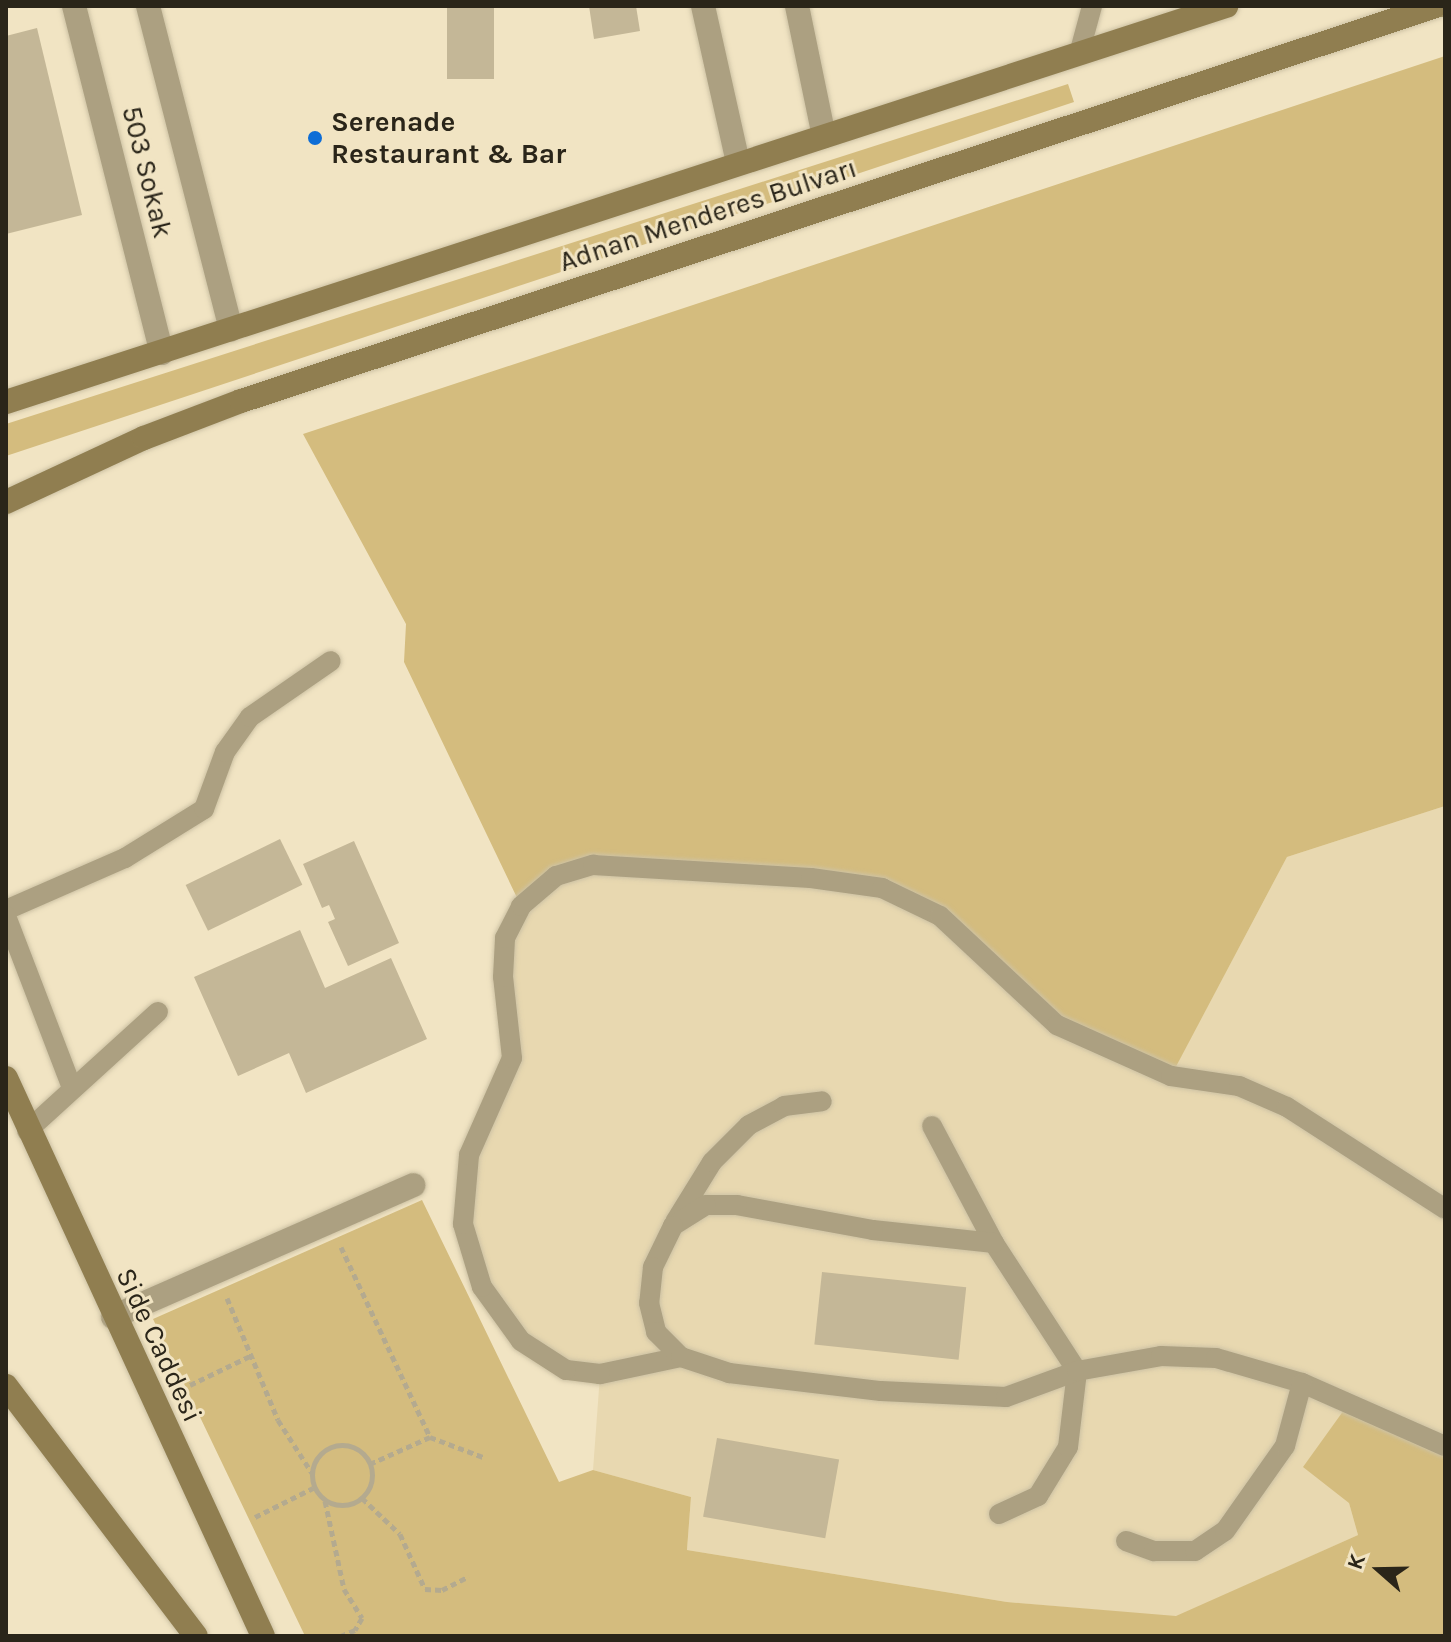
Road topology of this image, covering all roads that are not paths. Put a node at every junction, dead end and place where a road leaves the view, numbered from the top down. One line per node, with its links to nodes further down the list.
1 (74, 6): 12 (street, 503 Sokak)
2 (148, 6): 11 (street, 503 Sokak)
3 (703, 6): 10 (street)
4 (797, 6): 9 (street)
5 (1092, 6): 8 (lane)
6 (1226, 6): 8 (main road, Adnan Menderes Bulvarı)
7 (1436, 6): 14 (main road, Adnan Menderes Bulvarı)
8 (1079, 54): 9 (main road, Adnan Menderes Bulvarı)
9 (824, 136): 10 (main road, Adnan Menderes Bulvarı)
10 (738, 162): 11 (main road, Adnan Menderes Bulvarı)
11 (231, 330): 12 (main road, Adnan Menderes Bulvarı)
12 (162, 353): 13 (main road, Adnan Menderes Bulvarı)
13 (6, 402)
14 (6, 502)
15 (331, 661): 16 (lane)
16 (6, 910)
17 (6, 916): 20 (lane)
18 (158, 1012): 20 (lane)
19 (6, 1078): 23 (main road, Side Caddesi)
20 (72, 1088): 23 (lane)
21 (822, 1101): 26 (lane)
22 (932, 1126): 27 (lane)
23 (16, 1138): 28 (main road, Side Caddesi)
24 (413, 1185): 28 (street)
25 (1445, 1209): 29 (lane)
26 (673, 1226): 27 (lane); 29 (lane)
27 (994, 1243): 30 (lane)
28 (113, 1317): 37 (main road, Side Caddesi)
29 (681, 1357): 30 (lane)
30 (1077, 1371): 31 (lane); 34 (lane)
31 (1302, 1383): 33 (lane); 35 (lane)
32 (6, 1386): 36 (main road)
33 (1445, 1446)
34 (999, 1514)
35 (1126, 1541)
36 (196, 1636)
37 (263, 1636)

